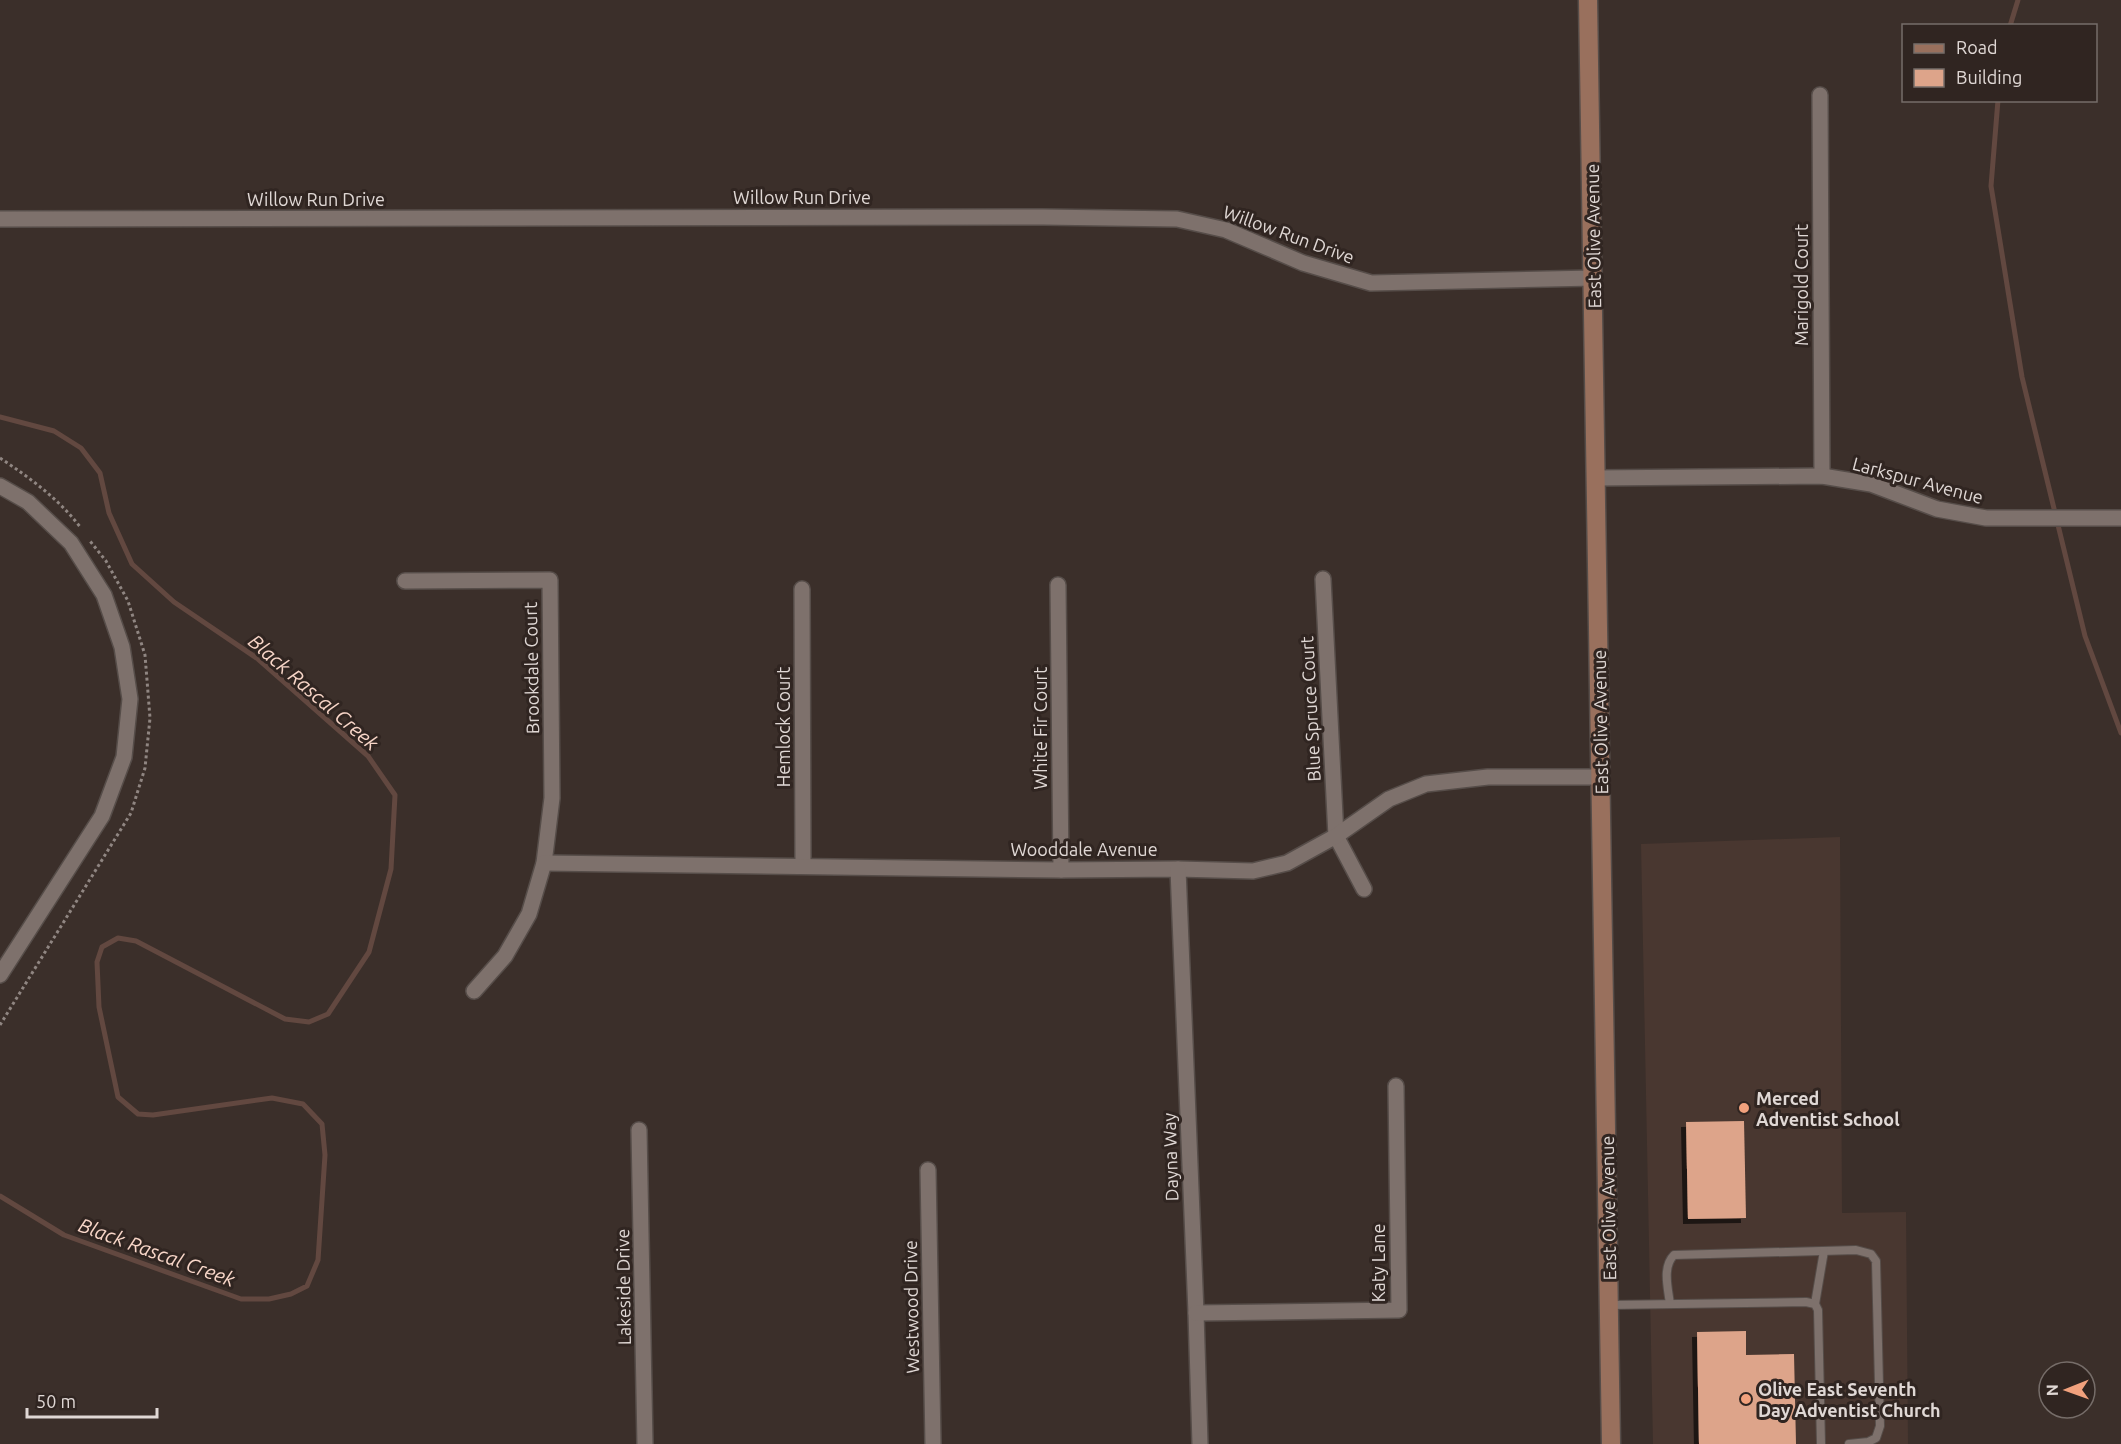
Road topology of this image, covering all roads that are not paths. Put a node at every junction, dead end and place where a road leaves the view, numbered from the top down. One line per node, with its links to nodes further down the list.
1 (1588, 0): 4 (main road, East Olive Avenue)
2 (1820, 95): 5 (street, Marigold Court)
3 (0, 219): 4 (street, Willow Run Drive)
4 (1594, 278): 6 (main road, East Olive Avenue)
5 (1822, 476): 6 (street, Larkspur Avenue); 8 (street, Larkspur Avenue)
6 (1596, 478): 13 (main road, East Olive Avenue)
7 (0, 486): 20 (street)
8 (2121, 518)
9 (1323, 579): 14 (street, Blue Spruce Court)
10 (405, 581): 15 (street, Brookdale Court)
11 (1058, 585): 18 (street, White Fir Court)
12 (802, 589): 16 (street, Hemlock Court)
13 (1601, 777): 14 (street, Wooddale Avenue); 28 (main road, East Olive Avenue)
14 (1336, 836): 17 (street, Wooddale Avenue); 19 (street)
15 (544, 863): 16 (street, Wooddale Avenue); 21 (street)
16 (803, 865): 18 (street, Wooddale Avenue)
17 (1178, 869): 18 (street, Wooddale Avenue); 29 (street, Dayna Way)
18 (1061, 870)
19 (1364, 889)
20 (0, 975)
21 (474, 991)
22 (1396, 1086): 29 (street, Katy Lane)
23 (639, 1130): 30 (street, Lakeside Drive)
24 (928, 1170): 31 (street, Westwood Drive)
25 (1824, 1251): 26 (lane); 27 (lane); 35 (lane)
26 (1670, 1304): 27 (lane); 28 (lane)
27 (1815, 1304): 34 (lane)
28 (1609, 1305): 33 (main road, East Olive Avenue)
29 (1196, 1313): 32 (street, Dayna Way)
30 (645, 1444)
31 (933, 1444)
32 (1200, 1444)
33 (1611, 1444)
34 (1821, 1444)
35 (1849, 1444)

